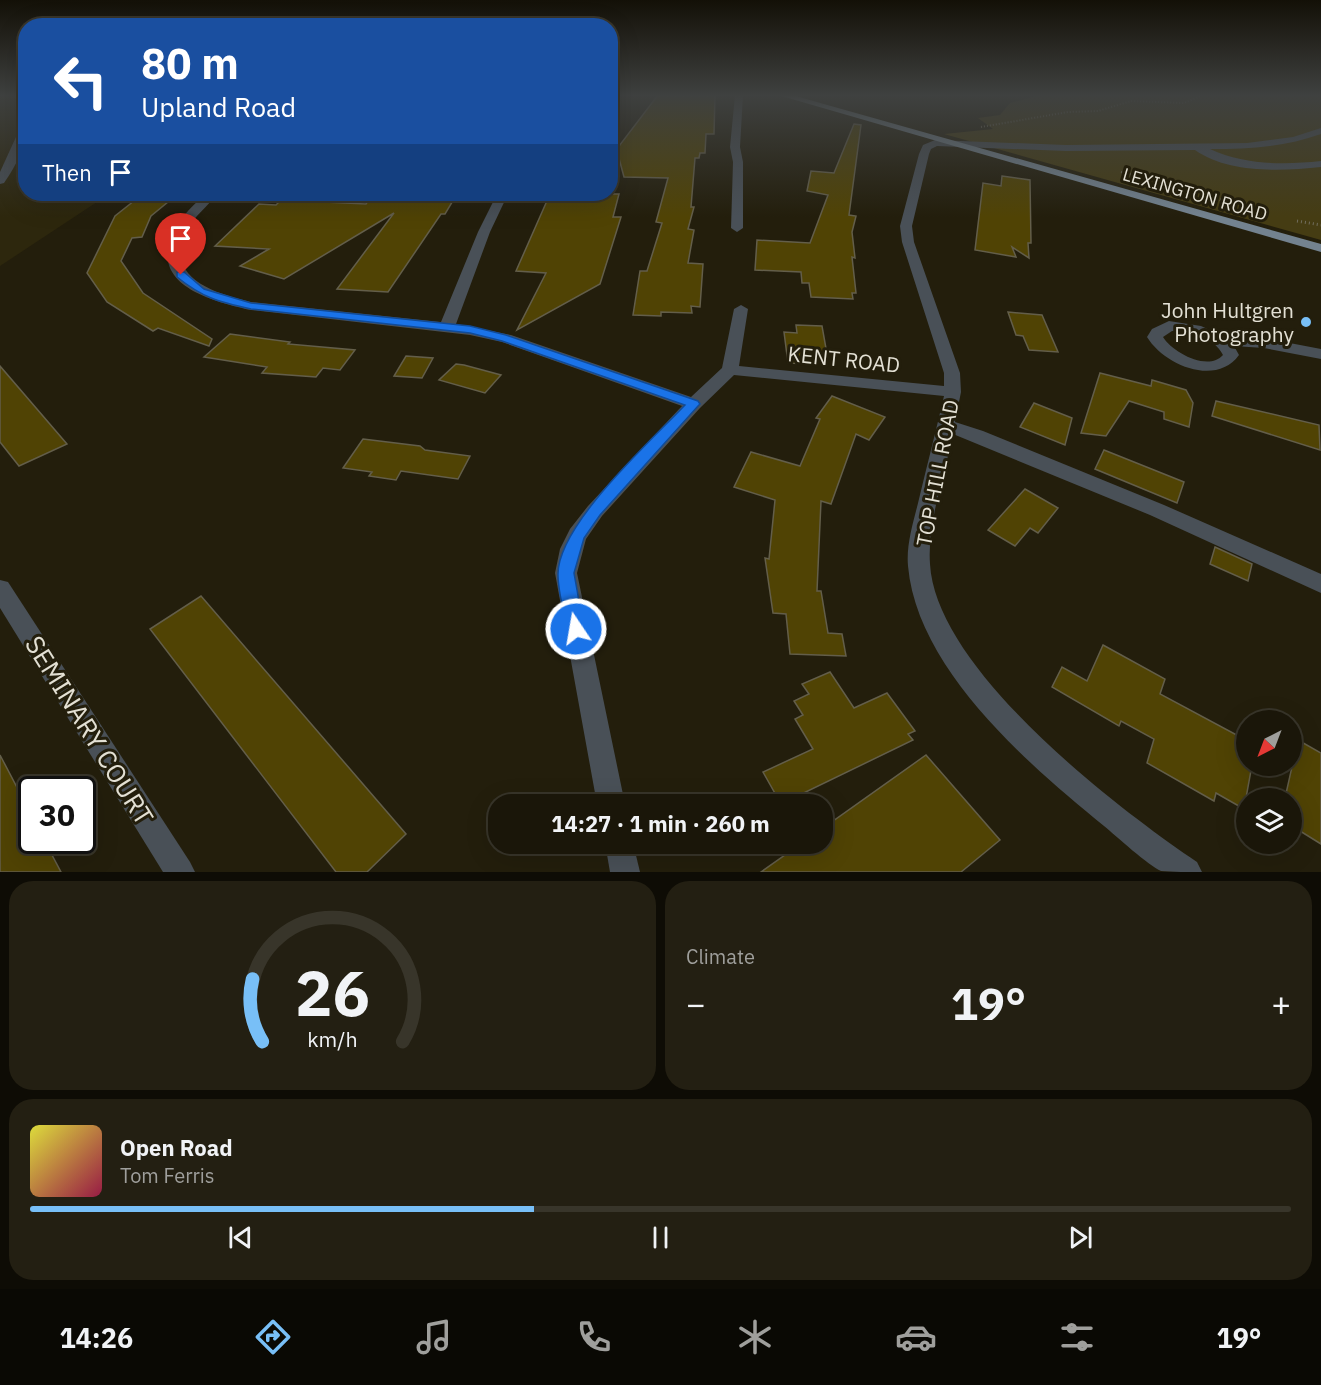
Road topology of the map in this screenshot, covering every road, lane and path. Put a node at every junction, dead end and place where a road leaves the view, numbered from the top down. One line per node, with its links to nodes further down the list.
1 (736, 136): 11 (street)
2 (927, 136): 4 (main road, LEXINGTON ROAD)
3 (1303, 136): 6 (street)
4 (956, 144): 6 (street); 12 (main road, LEXINGTON ROAD); 18 (street, TOP HILL ROAD)
5 (18, 147): 8 (street)
6 (1196, 147): 7 (street)
7 (1321, 164)
8 (0, 181)
9 (205, 201): 14 (street)
10 (500, 201): 14 (street)
11 (737, 228)
12 (1321, 248)
13 (741, 309): 17 (street)
14 (447, 327): 19 (street)
15 (1221, 341): 16 (street)
16 (1321, 354)
17 (730, 370): 18 (street, KENT ROAD); 19 (street)
18 (953, 392): 20 (street, TOP HILL ROAD)
19 (694, 404): 23 (street)
20 (946, 425): 21 (street); 27 (street, TOP HILL ROAD)
21 (1321, 584)
22 (0, 589): 25 (street, SEMINARY COURT)
23 (609, 794)
24 (621, 854): 26 (street)
25 (180, 872)
26 (625, 872)
27 (1187, 872)

